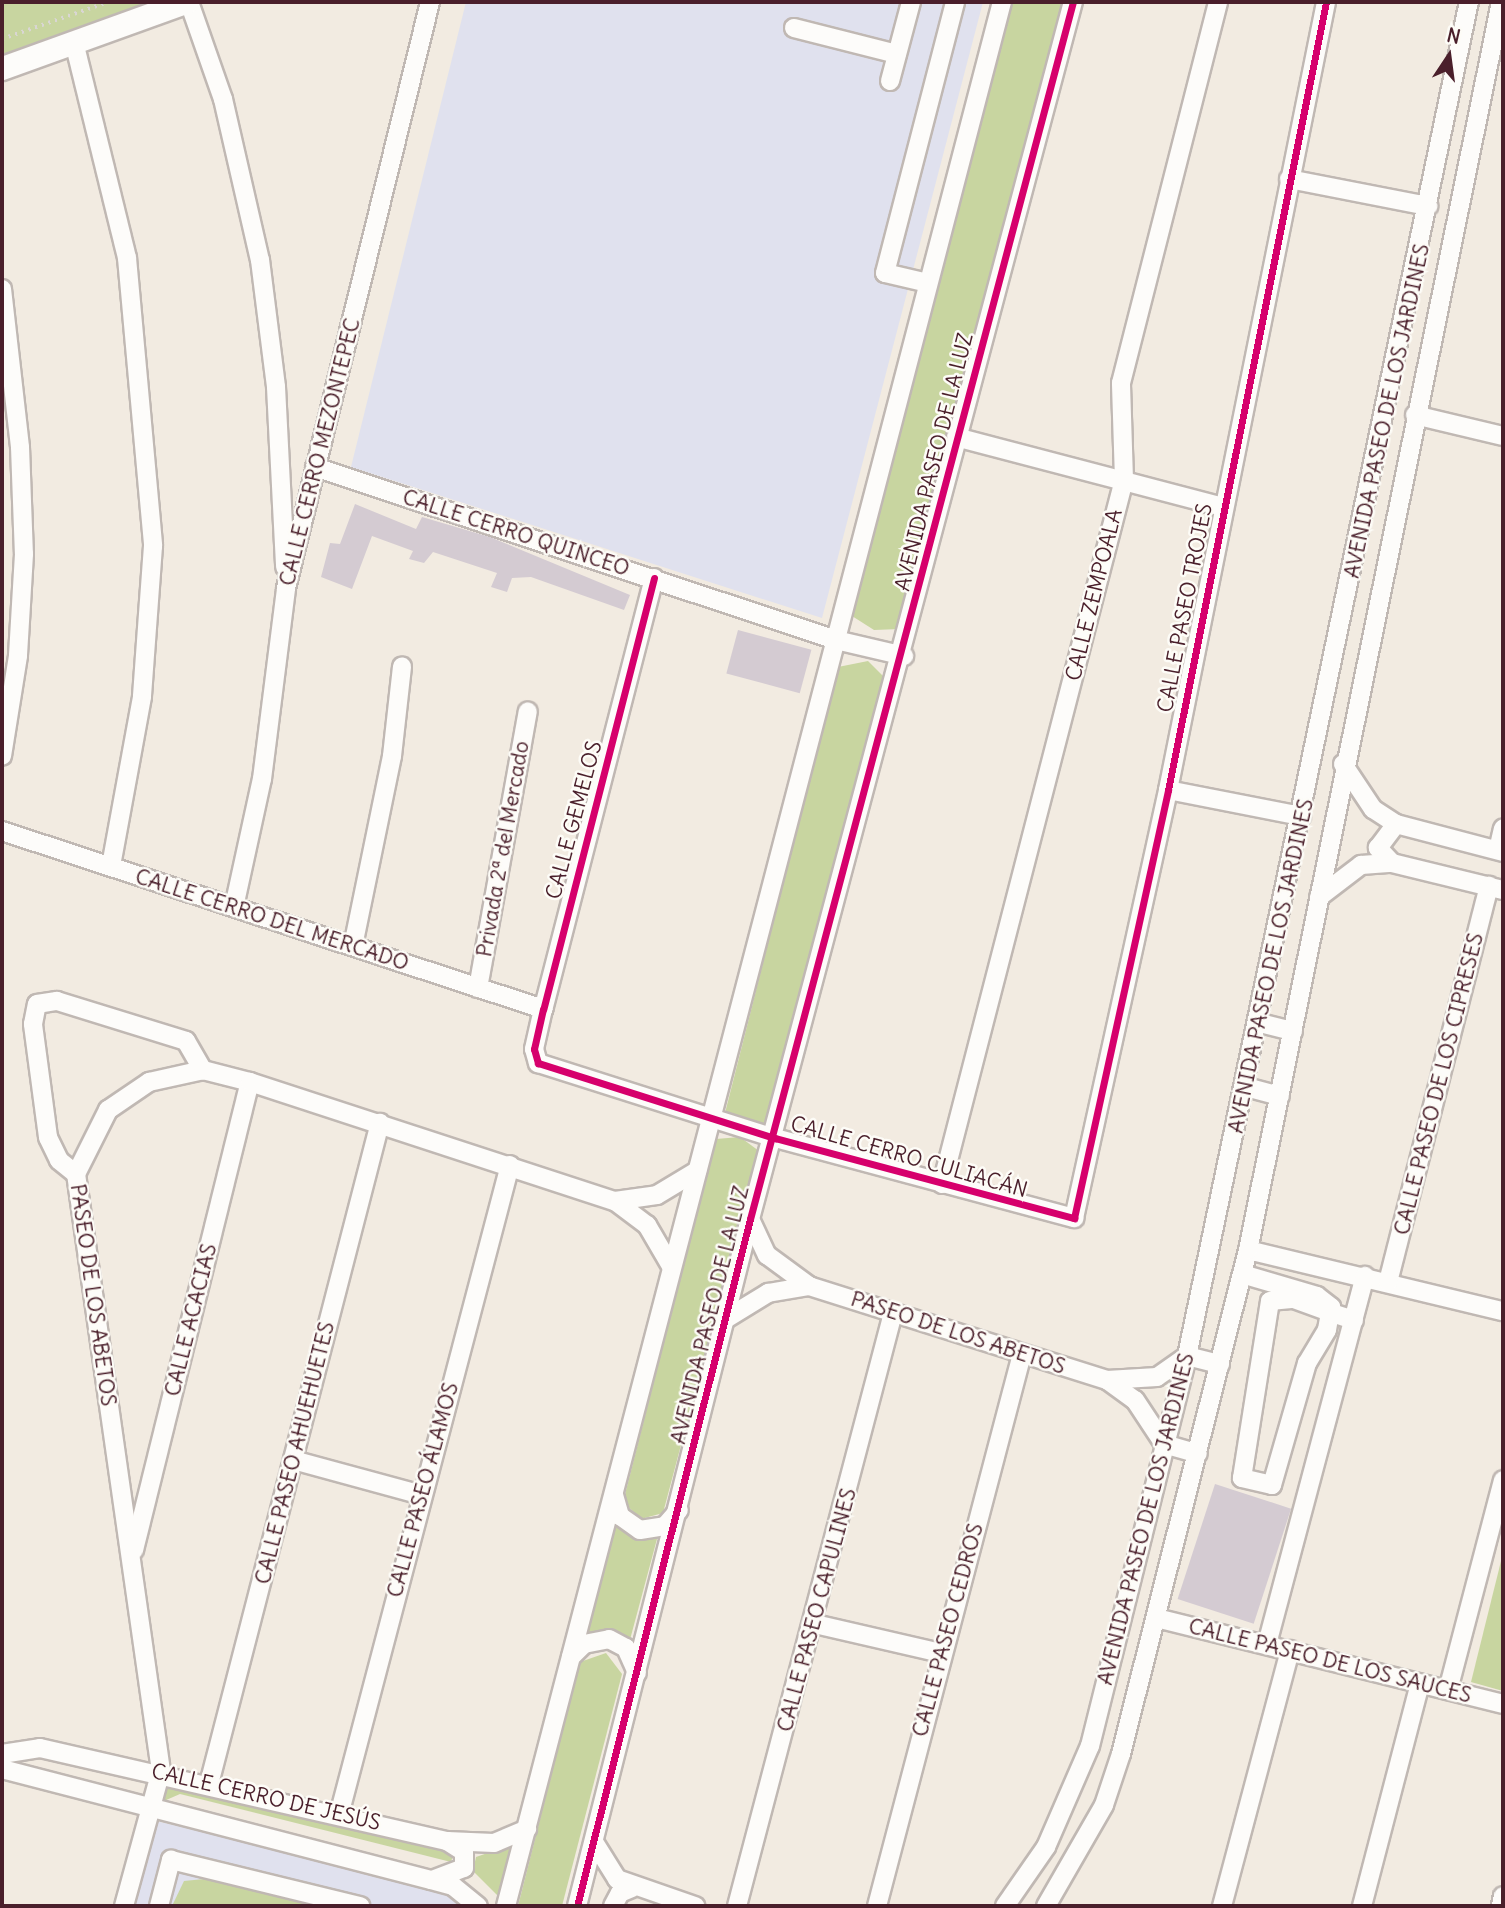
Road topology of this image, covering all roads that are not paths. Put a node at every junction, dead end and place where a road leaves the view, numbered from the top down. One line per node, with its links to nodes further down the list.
1 (187, 2): 12 (main road); 30 (street)
2 (430, 2): 24 (street, CALLE CERRO MEZONTEPEC)
3 (911, 2): 14 (street)
4 (955, 2): 19 (street)
5 (1073, 2): 23 (street, AVENIDA PASEO DE LA LUZ)
6 (1218, 2): 25 (street, CALLE ZEMPOALA)
7 (1326, 2): 17 (street, CALLE PASEO TROJES)
8 (1469, 2): 18 (street, AVENIDA PASEO DE LOS JARDINES)
9 (1501, 2): 13 (street, AVENIDA PASEO DE LOS JARDINES)
10 (998, 3): 19 (street)
11 (794, 28): 14 (street)
12 (74, 42): 15 (main road); 46 (street)
13 (1498, 43): 21 (street, AVENIDA PASEO DE LOS JARDINES)
14 (897, 54): 16 (street)
15 (2, 68)
16 (890, 81)
17 (1289, 179): 18 (street); 26 (street, CALLE PASEO TROJES)
18 (1428, 206): 27 (street, AVENIDA PASEO DE LOS JARDINES)
19 (928, 283): 32 (street)
20 (2, 289): 37 (street)
21 (1415, 415): 22 (street); 28 (street, AVENIDA PASEO DE LOS JARDINES)
22 (1503, 436)
23 (956, 438): 25 (street); 34 (street, AVENIDA PASEO DE LA LUZ)
24 (315, 467): 29 (street, CALLE CERRO QUINCEO); 30 (street, CALLE CERRO MEZONTEPEC)
25 (1124, 480): 26 (street); 65 (street, CALLE ZEMPOALA)
26 (1222, 508): 39 (street, CALLE PASEO TROJES)
27 (1355, 569): 28 (street); 31 (street, AVENIDA PASEO DE LOS JARDINES)
28 (1385, 575): 33 (street, AVENIDA PASEO DE LOS JARDINES)
29 (654, 578): 32 (street, CALLE CERRO QUINCEO); 52 (street, CALLE GEMELOS)
30 (286, 589): 49 (street, CALLE CERRO MEZONTEPEC)
31 (1339, 638): 33 (street); 40 (street, AVENIDA PASEO DE LOS JARDINES)
32 (836, 640): 34 (street, CALLE CERRO QUINCEO); 59 (street)
33 (1368, 645): 38 (street, AVENIDA PASEO DE LOS JARDINES)
34 (904, 656): 61 (street, AVENIDA PASEO DE LA LUZ)
35 (402, 667): 50 (street)
36 (528, 711): 51 (street, Privada 2ª del Mercado)
37 (2, 756)
38 (1343, 764): 41 (street); 48 (street, AVENIDA PASEO DE LOS JARDINES)
39 (1168, 790): 40 (street); 68 (street, CALLE PASEO TROJES)
40 (1301, 816): 53 (street, AVENIDA PASEO DE LOS JARDINES)
41 (1396, 824): 44 (street); 45 (street)
42 (1503, 829): 44 (street)
43 (2, 831): 46 (street, CALLE CERRO DEL MERCADO)
44 (1501, 851)
45 (1392, 863): 47 (street); 48 (street)
46 (111, 866): 49 (street, CALLE CERRO DEL MERCADO)
47 (1496, 888): 73 (street, CALLE PASEO DE LOS CIPRESES)
48 (1319, 897): 54 (street, AVENIDA PASEO DE LOS JARDINES)
49 (234, 907): 50 (street, CALLE CERRO DEL MERCADO)
50 (353, 946): 51 (street, CALLE CERRO DEL MERCADO)
51 (478, 988): 52 (street, CALLE CERRO DEL MERCADO)
52 (543, 1009): 59 (street, CALLE GEMELOS)
53 (1260, 1023): 54 (street); 57 (street, AVENIDA PASEO DE LOS JARDINES)
54 (1293, 1031): 58 (street, AVENIDA PASEO DE LOS JARDINES)
55 (202, 1070): 56 (street, PASEO DE LOS ABETOS); 64 (street, PASEO DE LOS ABETOS); 64 (street)
56 (250, 1082): 60 (street, PASEO DE LOS ABETOS); 90 (street, CALLE ACACIAS)
57 (1246, 1087): 58 (street); 80 (street, AVENIDA PASEO DE LOS JARDINES)
58 (1280, 1096): 69 (street, AVENIDA PASEO DE LOS JARDINES)
59 (710, 1119): 61 (street, CALLE CERRO CULIACÁN); 63 (street)
60 (380, 1123): 62 (street, PASEO DE LOS ABETOS); 85 (street, CALLE PASEO AHUEHUETES)
61 (775, 1138): 65 (street, CALLE CERRO CULIACÁN); 67 (street, AVENIDA PASEO DE LA LUZ)
62 (510, 1165): 66 (street, PASEO DE LOS ABETOS); 88 (street, CALLE PASEO ÁLAMOS)
63 (697, 1171): 66 (street, PASEO DE LOS ABETOS); 70 (street)
64 (76, 1174): 90 (street, PASEO DE LOS ABETOS)
65 (942, 1185): 68 (street, CALLE CERRO CULIACÁN)
66 (615, 1201): 70 (street, PASEO DE LOS ABETOS)
67 (750, 1219): 74 (street, PASEO DE LOS ABETOS); 77 (street, AVENIDA PASEO DE LA LUZ)
68 (1074, 1219)
69 (1248, 1250): 71 (street, AVENIDA PASEO DE LOS JARDINES); 72 (street)
70 (671, 1266): 87 (street)
71 (1242, 1274): 78 (street); 81 (street, AVENIDA PASEO DE LOS JARDINES)
72 (1365, 1276): 73 (street); 78 (street)
73 (1388, 1282): 75 (street)
74 (809, 1286): 76 (street, PASEO DE LOS ABETOS); 77 (street, PASEO DE LOS ABETOS)
75 (1503, 1311)
76 (893, 1313): 79 (street, PASEO DE LOS ABETOS); 92 (street, CALLE PASEO CAPULINES)
77 (724, 1320): 89 (street, AVENIDA PASEO DE LA LUZ)
78 (1354, 1320): 93 (street)
79 (1022, 1354): 82 (street, PASEO DE LOS ABETOS); 95 (street, CALLE PASEO CEDROS)
80 (1187, 1356): 81 (street); 82 (street, PASEO DE LOS ABETOS); 83 (street, AVENIDA PASEO DE LOS JARDINES)
81 (1220, 1364): 84 (street, AVENIDA PASEO DE LOS JARDINES)
82 (1107, 1380): 83 (street, PASEO DE LOS ABETOS)
83 (1164, 1444): 84 (street); 123 (street, AVENIDA PASEO DE LOS JARDINES)
84 (1198, 1454): 91 (street, AVENIDA PASEO DE LOS JARDINES)
85 (293, 1461): 88 (street); 104 (street, CALLE PASEO AHUEHUETES)
86 (1503, 1480): 99 (street)
87 (614, 1491): 89 (street); 96 (street)
88 (422, 1495): 106 (street, CALLE PASEO ÁLAMOS)
89 (680, 1507): 97 (street, AVENIDA PASEO DE LA LUZ)
90 (132, 1559): 103 (street, PASEO DE LOS ABETOS)
91 (1156, 1618): 93 (street, CALLE PASEO DE LOS SAUCES); 124 (street, AVENIDA PASEO DE LOS JARDINES)
92 (815, 1624): 95 (street); 121 (street, CALLE PASEO CAPULINES)
93 (1267, 1644): 94 (street, CALLE PASEO DE LOS SAUCES)
94 (1290, 1650): 98 (street, CALLE PASEO DE LOS SAUCES); 125 (street)
95 (941, 1653): 122 (street, CALLE PASEO CEDROS)
96 (571, 1657): 97 (street); 107 (street)
97 (637, 1672): 109 (street, AVENIDA PASEO DE LA LUZ)
98 (1420, 1683): 99 (street, CALLE PASEO DE LOS SAUCES); 126 (street)
99 (1448, 1690): 100 (street, CALLE PASEO DE LOS SAUCES)
100 (1503, 1704)
101 (2, 1754): 103 (street, CALLE CERRO DE JESÚS)
102 (2, 1769): 105 (street, CALLE CERRO DE JESÚS)
103 (161, 1771): 104 (street, CALLE CERRO DE JESÚS); 105 (street)
104 (209, 1784): 106 (street, CALLE CERRO DE JESÚS)
105 (149, 1809): 110 (street, CALLE CERRO DE JESÚS); 113 (street)
106 (339, 1815): 108 (street, CALLE CERRO DE JESÚS)
107 (527, 1829): 108 (street, CALLE CERRO DE JESÚS); 117 (street)
108 (447, 1841): 110 (street)
109 (594, 1842): 111 (street); 118 (street, AVENIDA PASEO DE LA LUZ)
110 (431, 1880): 116 (street, CALLE CERRO DE JESÚS)
111 (632, 1888): 119 (street); 120 (street)
112 (1503, 1896): 127 (street)
113 (124, 1906)
114 (159, 1906): 115 (street)
115 (360, 1906)
116 (478, 1906)
117 (506, 1906)
118 (577, 1906)
119 (613, 1906)
120 (695, 1906)
121 (737, 1906)
122 (877, 1906)
123 (1004, 1906)
124 (1046, 1906)
125 (1222, 1906)
126 (1362, 1906)
127 (1501, 1906)

